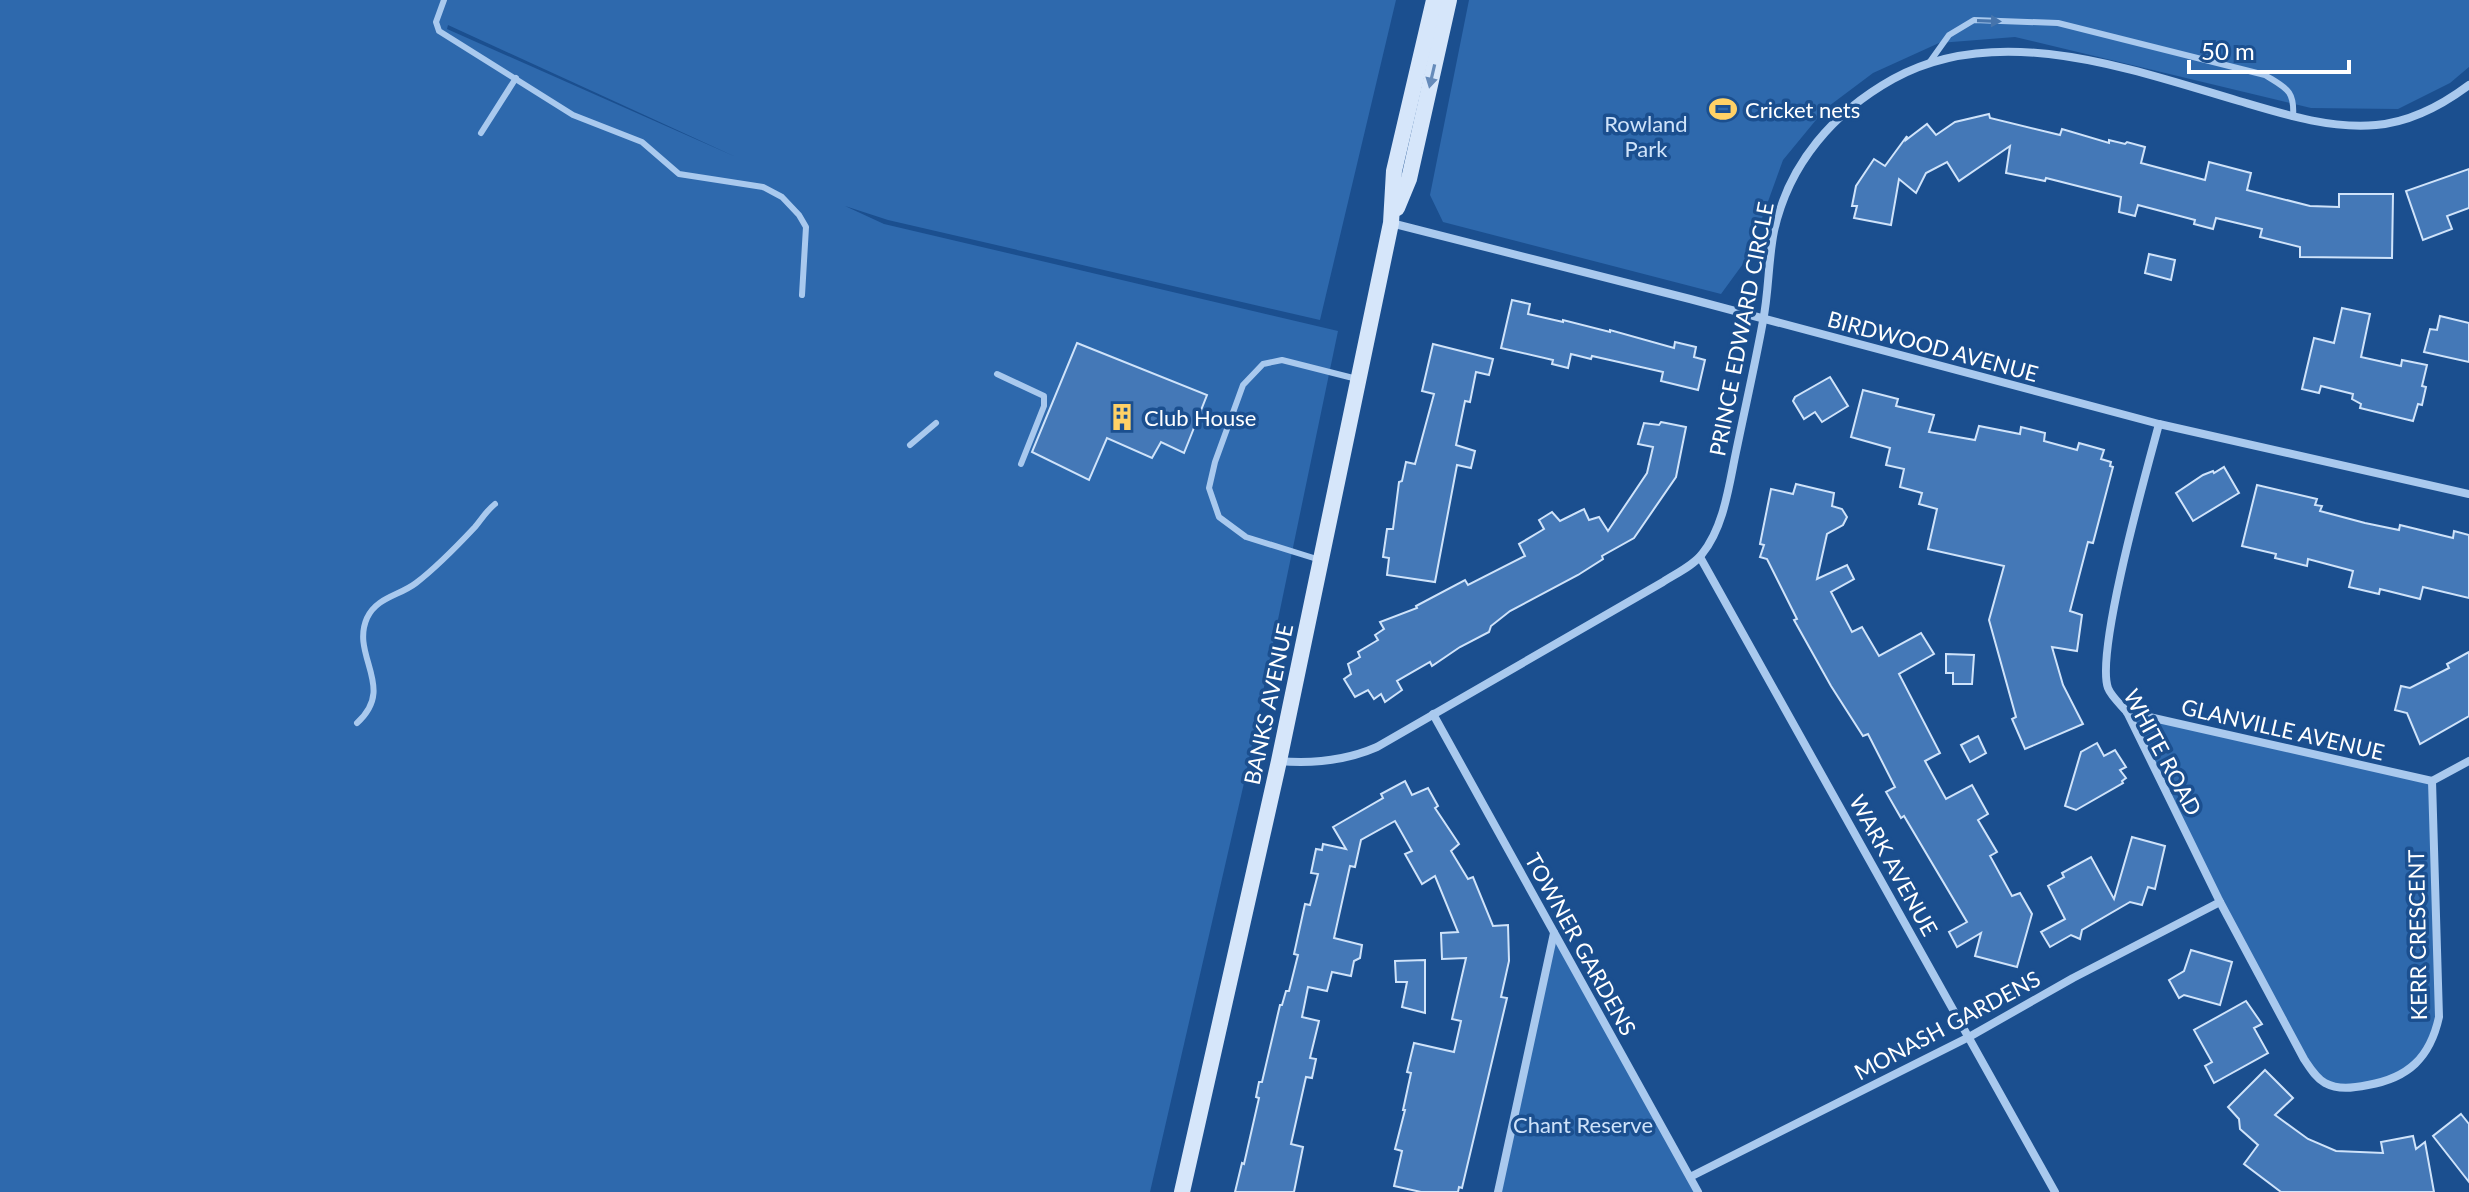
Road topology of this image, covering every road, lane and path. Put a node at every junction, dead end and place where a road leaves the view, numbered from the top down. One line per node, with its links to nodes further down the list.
1 (444, 0): 5 (lane)
2 (1434, 0): 9 (street, BANKS AVENUE)
3 (1449, 0): 9 (street, BANKS AVENUE, one-way to 9)
4 (1929, 63): 7 (street, PRINCE EDWARD CIRCLE); 7 (lane, one-way to 7); 11 (street, PRINCE EDWARD CIRCLE)
5 (516, 78): 8 (lane); 10 (lane)
6 (2469, 85): 7 (street, PRINCE EDWARD CIRCLE)
7 (2293, 117)
8 (481, 133)
9 (1391, 223): 11 (street, BIRDWOOD AVENUE); 13 (street, BANKS AVENUE)
10 (802, 295)
11 (1763, 320): 15 (street, BIRDWOOD AVENUE); 20 (street, PRINCE EDWARD CIRCLE)
12 (997, 374): 17 (lane)
13 (1359, 379): 21 (street, BANKS AVENUE); 21 (lane)
14 (936, 423): 16 (lane)
15 (2159, 424): 18 (street, BIRDWOOD AVENUE); 22 (street, WHITE ROAD)
16 (910, 445)
17 (1021, 464)
18 (2469, 494)
19 (495, 504): 24 (lane)
20 (1700, 557): 23 (street, PRINCE EDWARD CIRCLE); 30 (street, WARK AVENUE)
21 (1320, 560): 25 (street, BANKS AVENUE)
22 (2127, 712): 27 (street, GLANVILLE AVENUE); 28 (street, WHITE ROAD)
23 (1433, 714): 25 (street, PRINCE EDWARD CIRCLE); 29 (street, TOWNER GARDENS)
24 (357, 723)
25 (1279, 761): 32 (street, BANKS AVENUE)
26 (2469, 761): 27 (street)
27 (2432, 781): 28 (street, KERR CRESCENT)
28 (2220, 902): 30 (street, MONASH GARDENS)
29 (1554, 933): 31 (street, TOWNER GARDENS); 33 (street)
30 (1969, 1037): 31 (street, MONASH GARDENS); 35 (street, WARK AVENUE)
31 (1690, 1177): 34 (street, TOWNER GARDENS)
32 (1182, 1192)
33 (1498, 1192)
34 (1698, 1192)
35 (2055, 1192)

